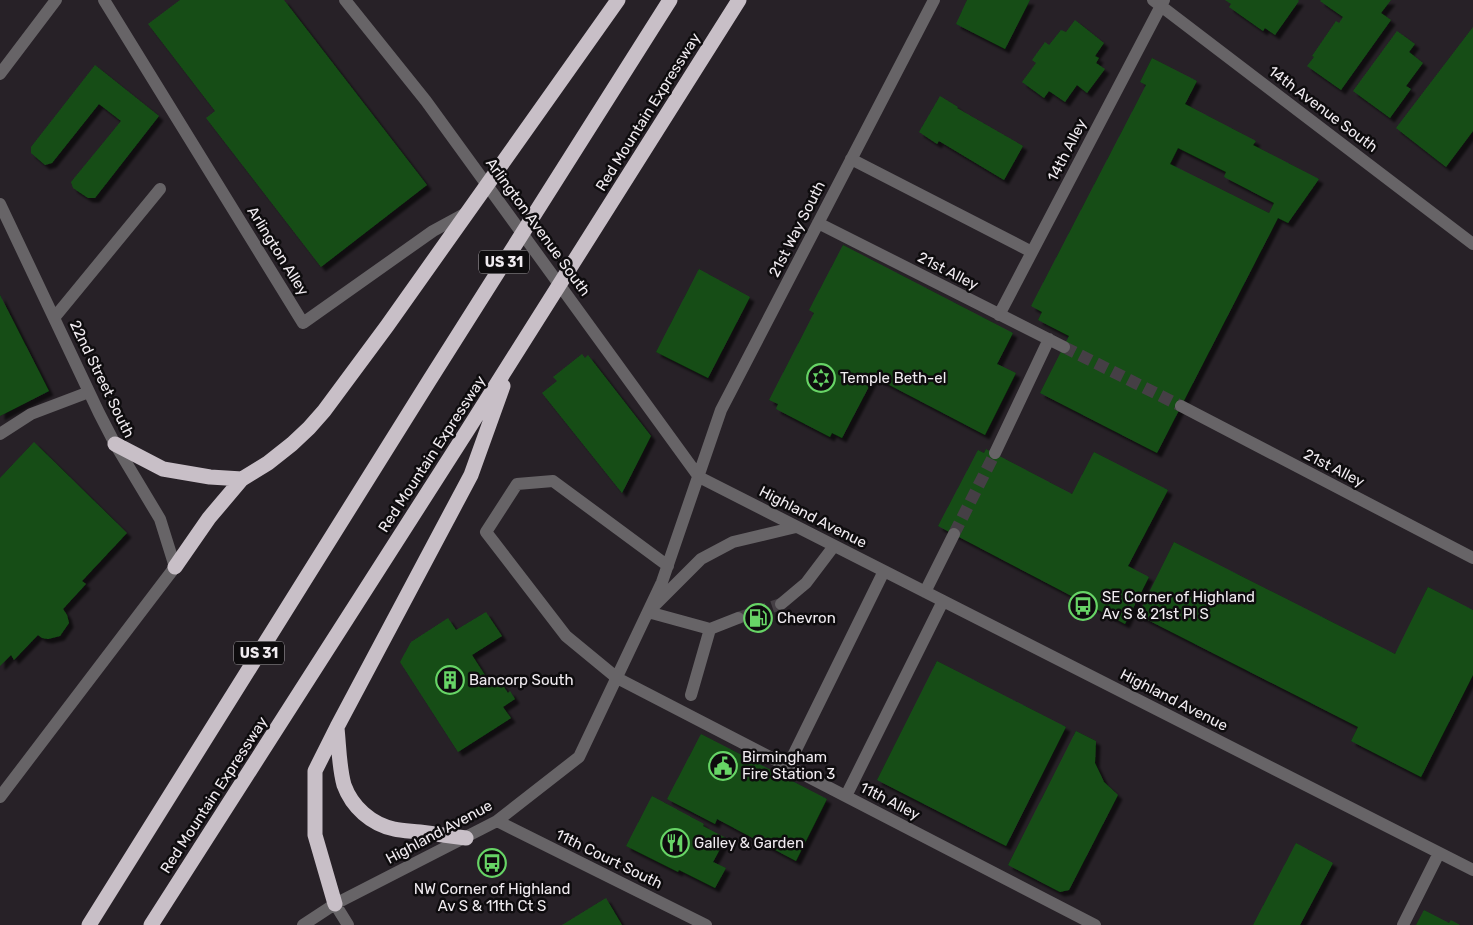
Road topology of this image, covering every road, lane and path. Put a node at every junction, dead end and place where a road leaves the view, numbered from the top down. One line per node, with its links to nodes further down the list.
1 (56, 0): 9 (street)
2 (104, 0): 12 (street, Arlington Alley)
3 (345, 0): 12 (street, Arlington Avenue South)
4 (618, 0): 28 (highway)
5 (670, 0): 53 (highway, US 31)
6 (739, 0): 21 (highway, Red Mountain Expressway)
7 (934, 0): 10 (street, 21st Way South)
8 (1159, 2): 15 (street, 14th Avenue South); 16 (street, 14th Alley)
9 (0, 74)
10 (852, 159): 14 (street, 21st Way South); 16 (street)
11 (160, 189): 18 (street)
12 (492, 191): 27 (street, Arlington Avenue South)
13 (0, 204): 18 (street, 22nd Street South)
14 (818, 223): 17 (street, 21st Alley); 27 (street, 21st Way South)
15 (1473, 244)
16 (1032, 252): 17 (street, 14th Alley)
17 (998, 315): 19 (street, 21st Alley)
18 (54, 318): 22 (street, 22nd Street South)
19 (1049, 339): 20 (street, 21st Alley); 26 (street)
20 (1064, 347)
21 (512, 360): 44 (highway); 54 (highway, Red Mountain Expressway)
22 (89, 392): 24 (street); 25 (street, 22nd Street South)
23 (1181, 406): 32 (street, 21st Alley)
24 (0, 434)
25 (115, 444): 28 (highway); 34 (street, 22nd Street South)
26 (995, 453)
27 (698, 477): 29 (street, Highland Avenue); 33 (street, Highland Avenue)
28 (242, 479): 34 (highway)
29 (796, 526): 31 (street, Highland Avenue); 39 (street)
30 (954, 534): 36 (street)
31 (834, 546): 35 (street, Highland Avenue); 38 (street)
32 (1473, 558)
33 (668, 566): 39 (street, Highland Avenue); 42 (street, 11th Alley)
34 (175, 567): 47 (street)
35 (884, 571): 36 (street, Highland Avenue); 45 (street)
36 (925, 592): 37 (street, Highland Avenue)
37 (943, 602): 46 (street); 50 (street, Highland Avenue)
38 (781, 604)
39 (648, 612): 41 (street); 42 (street, Highland Avenue)
40 (738, 618): 41 (street)
41 (710, 629): 43 (street)
42 (617, 678): 45 (street, 11th Alley); 48 (street, Highland Avenue)
43 (691, 695)
44 (337, 727): 49 (highway); 52 (highway)
45 (788, 766): 46 (street, 11th Alley)
46 (846, 796): 58 (street, 11th Alley)
47 (0, 798)
48 (497, 822): 49 (street, Highland Avenue); 57 (street, 11th Court South)
49 (466, 838): 52 (street, Highland Avenue)
50 (1439, 853): 51 (street, Highland Avenue); 59 (street)
51 (1473, 870)
52 (336, 904): 55 (street, Highland Avenue); 56 (street)
53 (89, 925)
54 (151, 925)
55 (303, 925)
56 (348, 925)
57 (706, 925)
58 (1095, 925)
59 (1402, 925)

